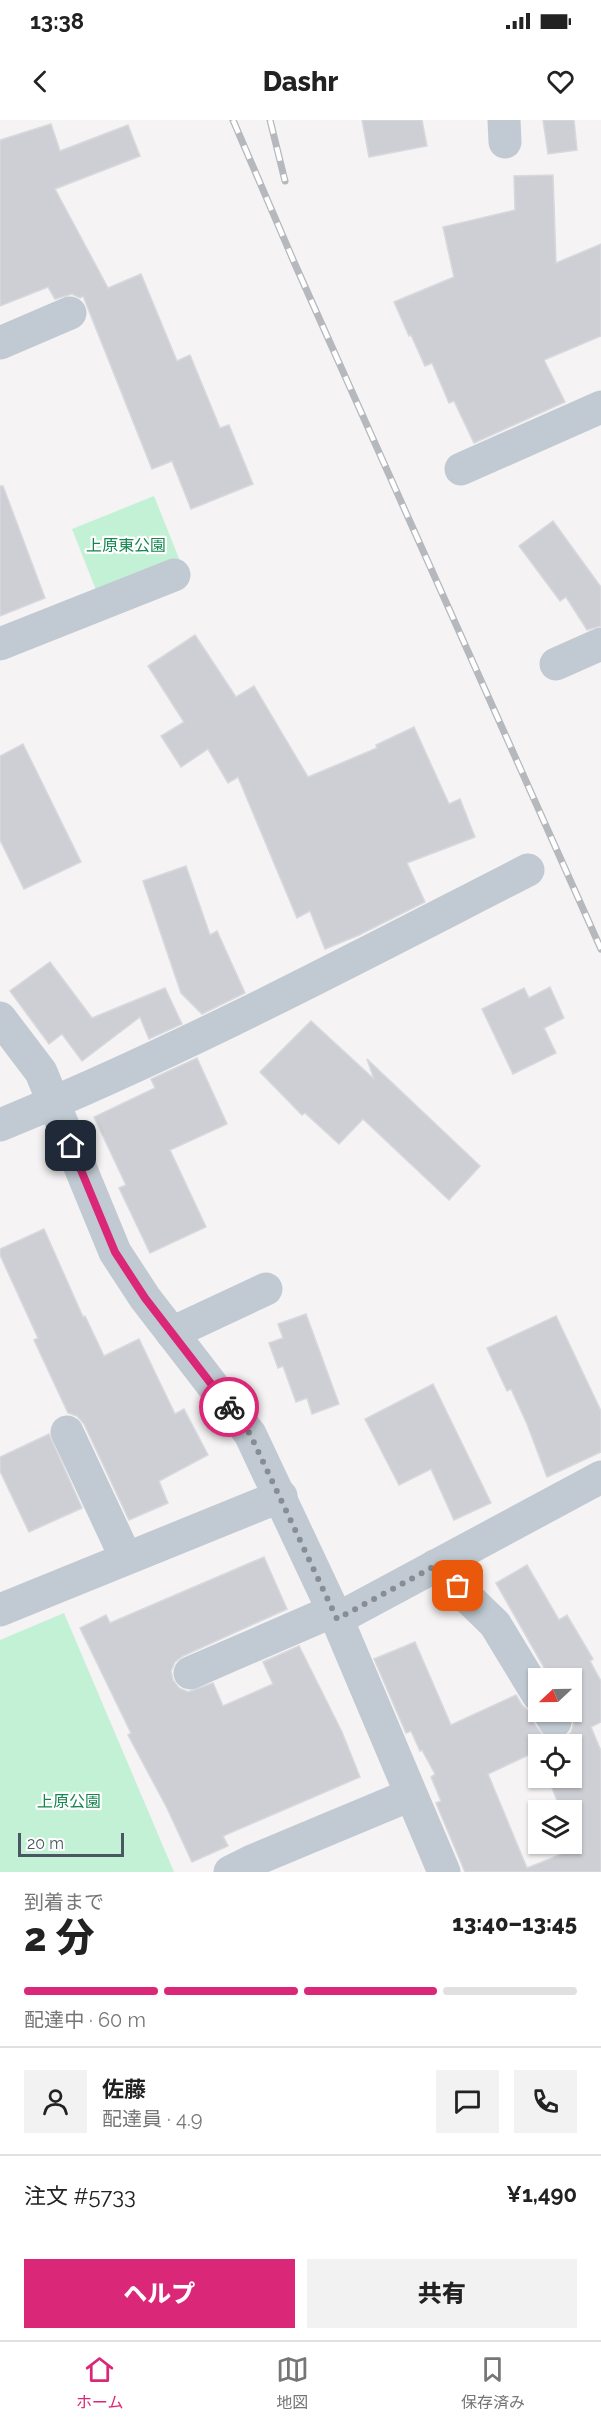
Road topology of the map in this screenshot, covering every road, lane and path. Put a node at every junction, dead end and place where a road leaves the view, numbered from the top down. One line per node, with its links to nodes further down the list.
1 (70, 313): 2 (street)
2 (0, 343)
3 (601, 407): 4 (street)
4 (461, 469)
5 (174, 575): 6 (street)
6 (0, 644)
7 (601, 644): 8 (street)
8 (556, 664)
9 (528, 870): 11 (street)
10 (0, 1018): 11 (street)
11 (54, 1103): 12 (street); 14 (street)
12 (0, 1125)
13 (266, 1289): 14 (street)
14 (172, 1333): 17 (street)
15 (67, 1432): 18 (street)
16 (601, 1477): 19 (street)
17 (281, 1496): 18 (street); 21 (street)
18 (126, 1558): 20 (street)
19 (435, 1566): 21 (street); 23 (street)
20 (0, 1610)
21 (335, 1615): 22 (street); 24 (street)
22 (190, 1673)
23 (528, 1678)
24 (410, 1795): 25 (street); 26 (street)
25 (247, 1868)
26 (444, 1872)

